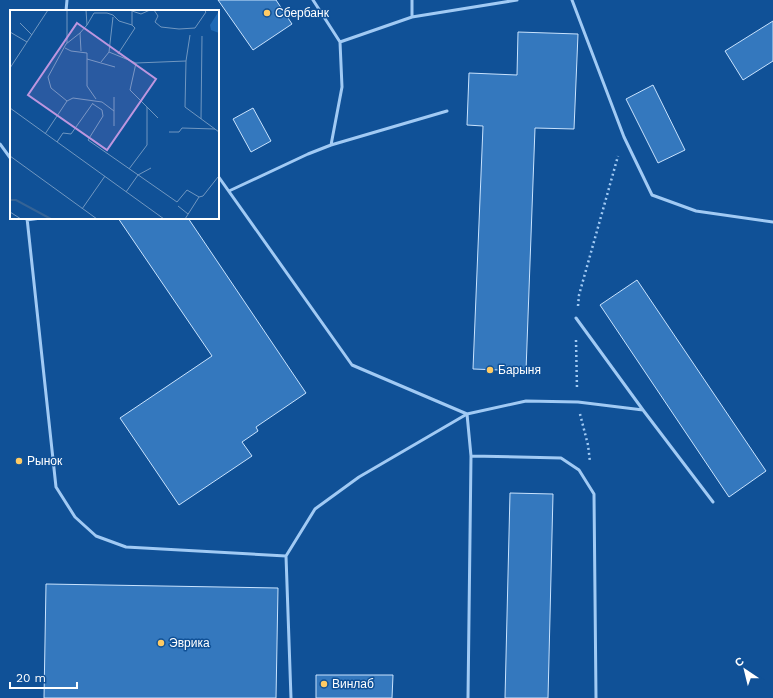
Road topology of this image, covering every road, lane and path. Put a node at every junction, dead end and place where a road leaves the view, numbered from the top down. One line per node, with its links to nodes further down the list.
1 (67, 0): 6 (lane)
2 (314, 0): 8 (lane)
3 (412, 0): 7 (lane)
4 (518, 0): 7 (lane)
5 (572, 0): 16 (lane)
6 (66, 10)
7 (412, 17): 8 (lane)
8 (340, 42): 11 (lane)
9 (447, 111): 11 (lane)
10 (0, 144): 12 (lane)
11 (331, 145): 14 (lane)
12 (10, 158)
13 (219, 177): 14 (lane)
14 (229, 191): 19 (lane)
15 (27, 219): 22 (lane)
16 (773, 222)
17 (576, 318): 18 (lane)
18 (643, 410): 19 (lane); 21 (lane)
19 (468, 414): 20 (lane); 22 (lane)
20 (472, 456): 24 (lane); 25 (lane)
21 (713, 502)
22 (286, 556): 23 (lane)
23 (291, 698)
24 (468, 698)
25 (596, 698)

